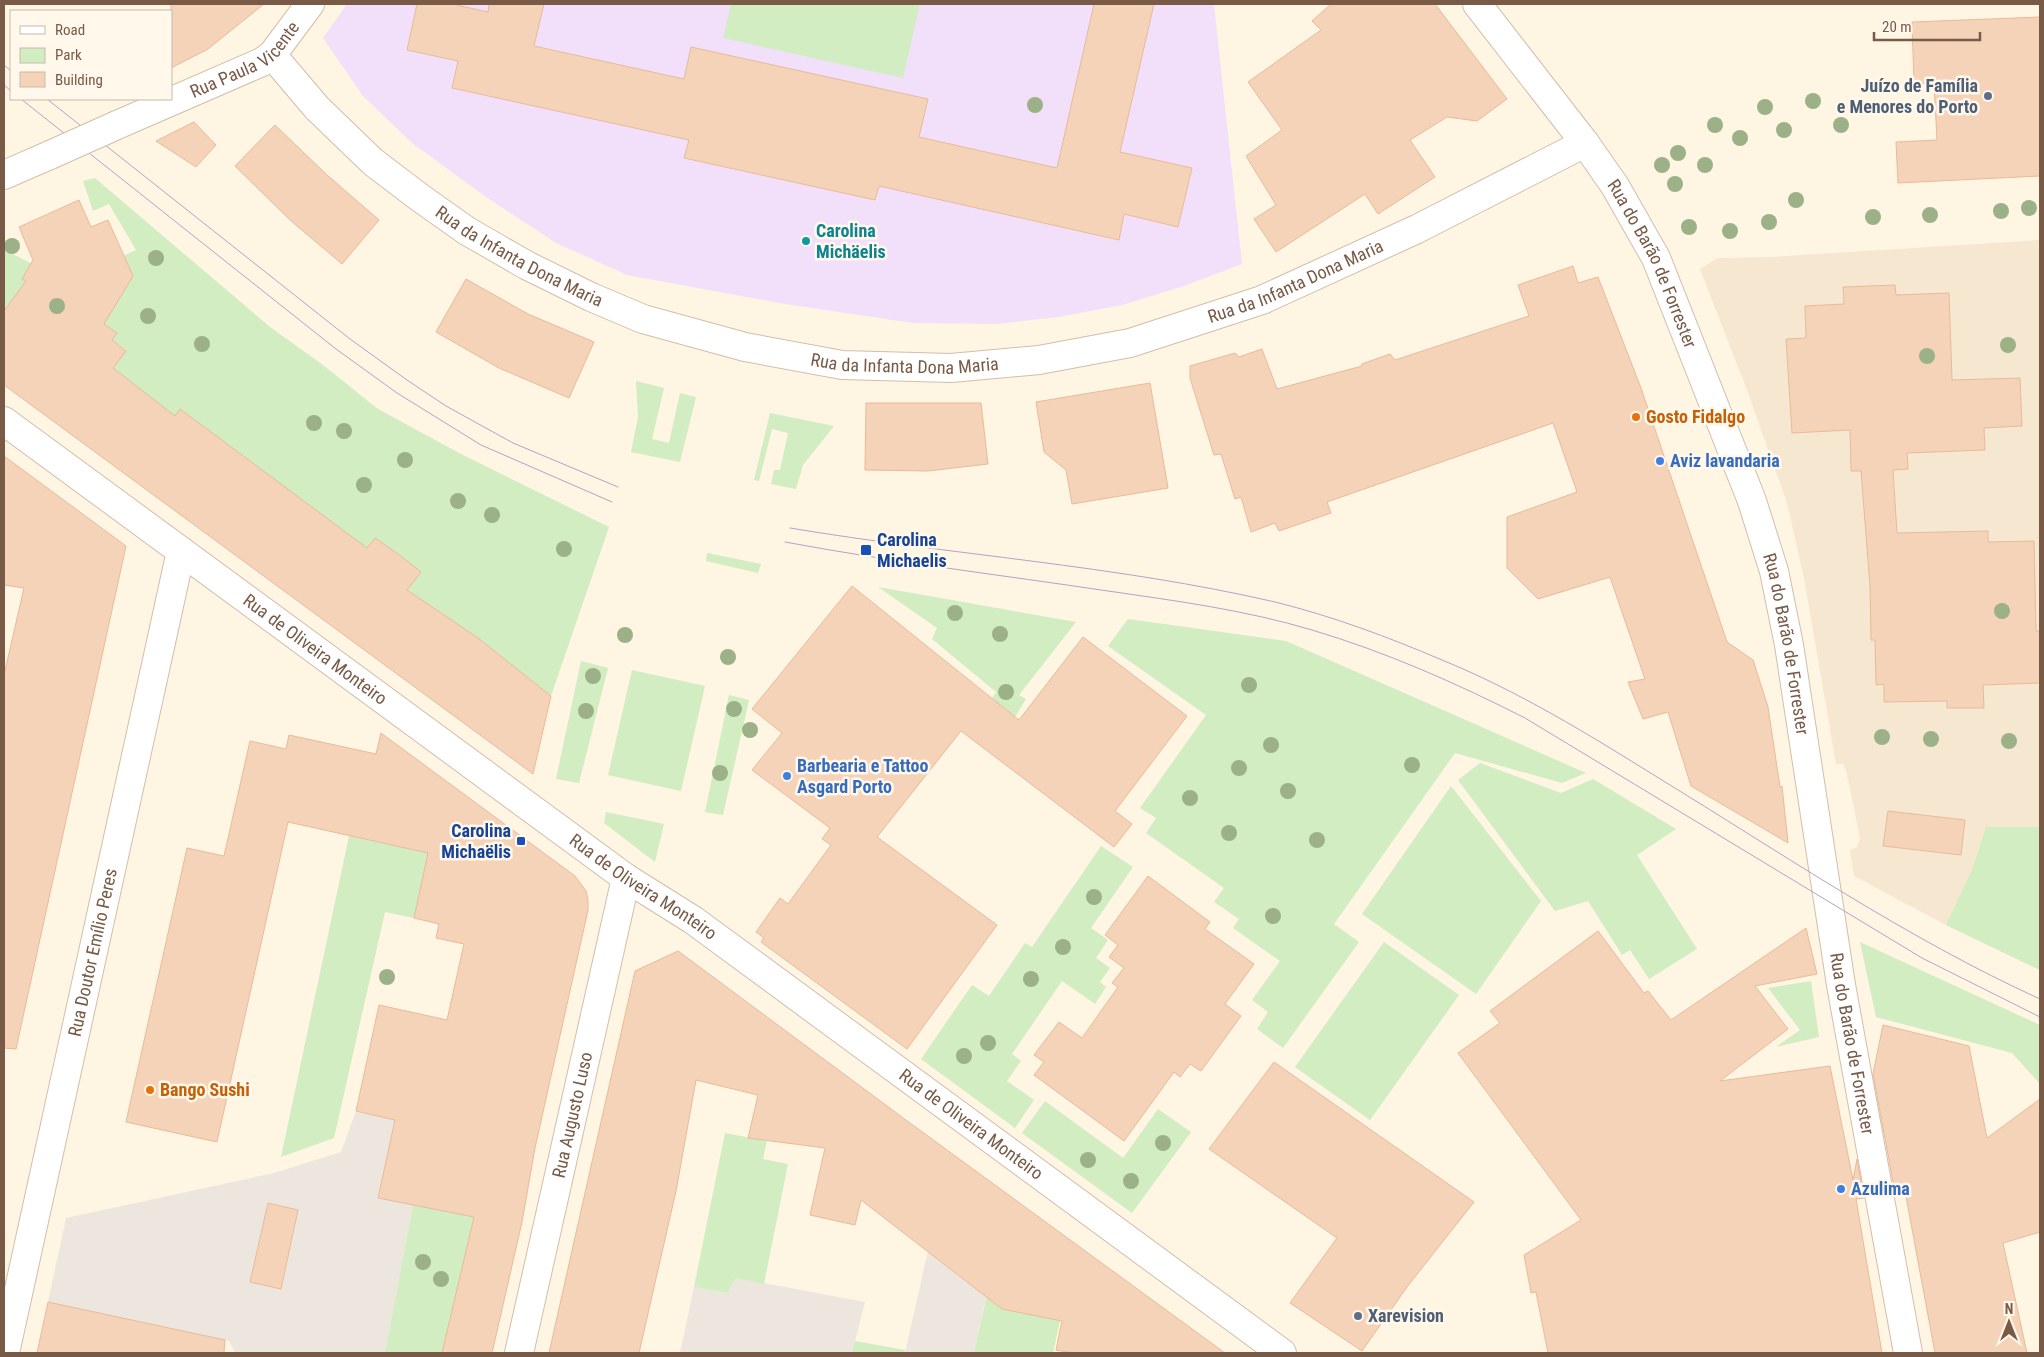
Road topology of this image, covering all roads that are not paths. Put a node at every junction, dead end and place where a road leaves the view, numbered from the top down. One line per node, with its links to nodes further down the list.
1 (310, 4): 3 (street, Rua Paula Vicente)
2 (1477, 4): 4 (street, Rua do Barão de Forrester)
3 (272, 55): 4 (street, Rua da Infanta Dona Maria); 5 (street, Rua Paula Vicente, bridge)
4 (1586, 143): 12 (street, Rua do Barão de Forrester)
5 (4, 176)
6 (4, 421): 7 (street, Rua de Oliveira Monteiro)
7 (181, 551): 8 (street, Rua de Oliveira Monteiro); 9 (street, Rua Doutor Emílio Peres)
8 (626, 878): 10 (street, Rua Augusto Luso); 11 (street, Rua de Oliveira Monteiro)
9 (6, 1353)
10 (519, 1353)
11 (1282, 1353)
12 (1908, 1353)

